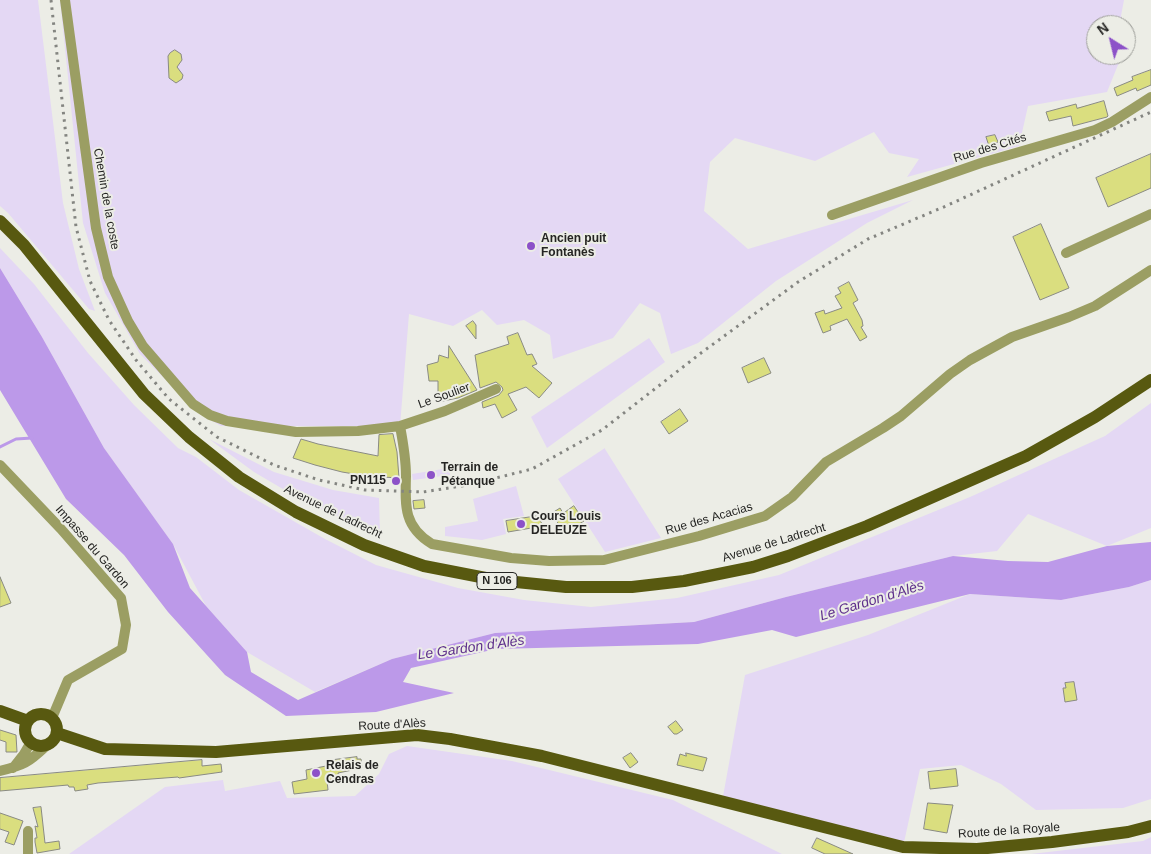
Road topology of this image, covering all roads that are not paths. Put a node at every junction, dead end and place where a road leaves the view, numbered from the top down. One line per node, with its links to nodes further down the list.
1 (65, 0): 12 (street, Chemin de la coste)
2 (1151, 98): 4 (street, Rue des Cités)
3 (1151, 214): 6 (street)
4 (832, 215)
5 (0, 221): 11 (main road, Avenue de Ladrecht / N 106)
6 (1066, 253)
7 (1151, 270): 12 (street, Rue des Acacias)
8 (1151, 372): 11 (main road, Avenue de Ladrecht / N 106)
9 (1151, 380): 11 (main road, Avenue de Ladrecht / N 106)
10 (496, 389): 12 (street, Le Soulier)
11 (1095, 417)
12 (400, 426)
13 (0, 465): 15 (street, Impasse du Gardon)
14 (3, 714): 16 (main road)
15 (52, 718): 16 (main road); 17 (main road)
16 (28, 722): 18 (main road)
17 (57, 733): 19 (main road); 22 (main road, Route d'Alès)
18 (31, 742): 19 (main road); 20 (street)
19 (46, 746): 20 (street)
20 (13, 768): 21 (street)
21 (0, 771)
22 (752, 809): 23 (main road, Route de la Royale)
23 (1151, 826)
24 (28, 830): 25 (street)
25 (28, 854)

